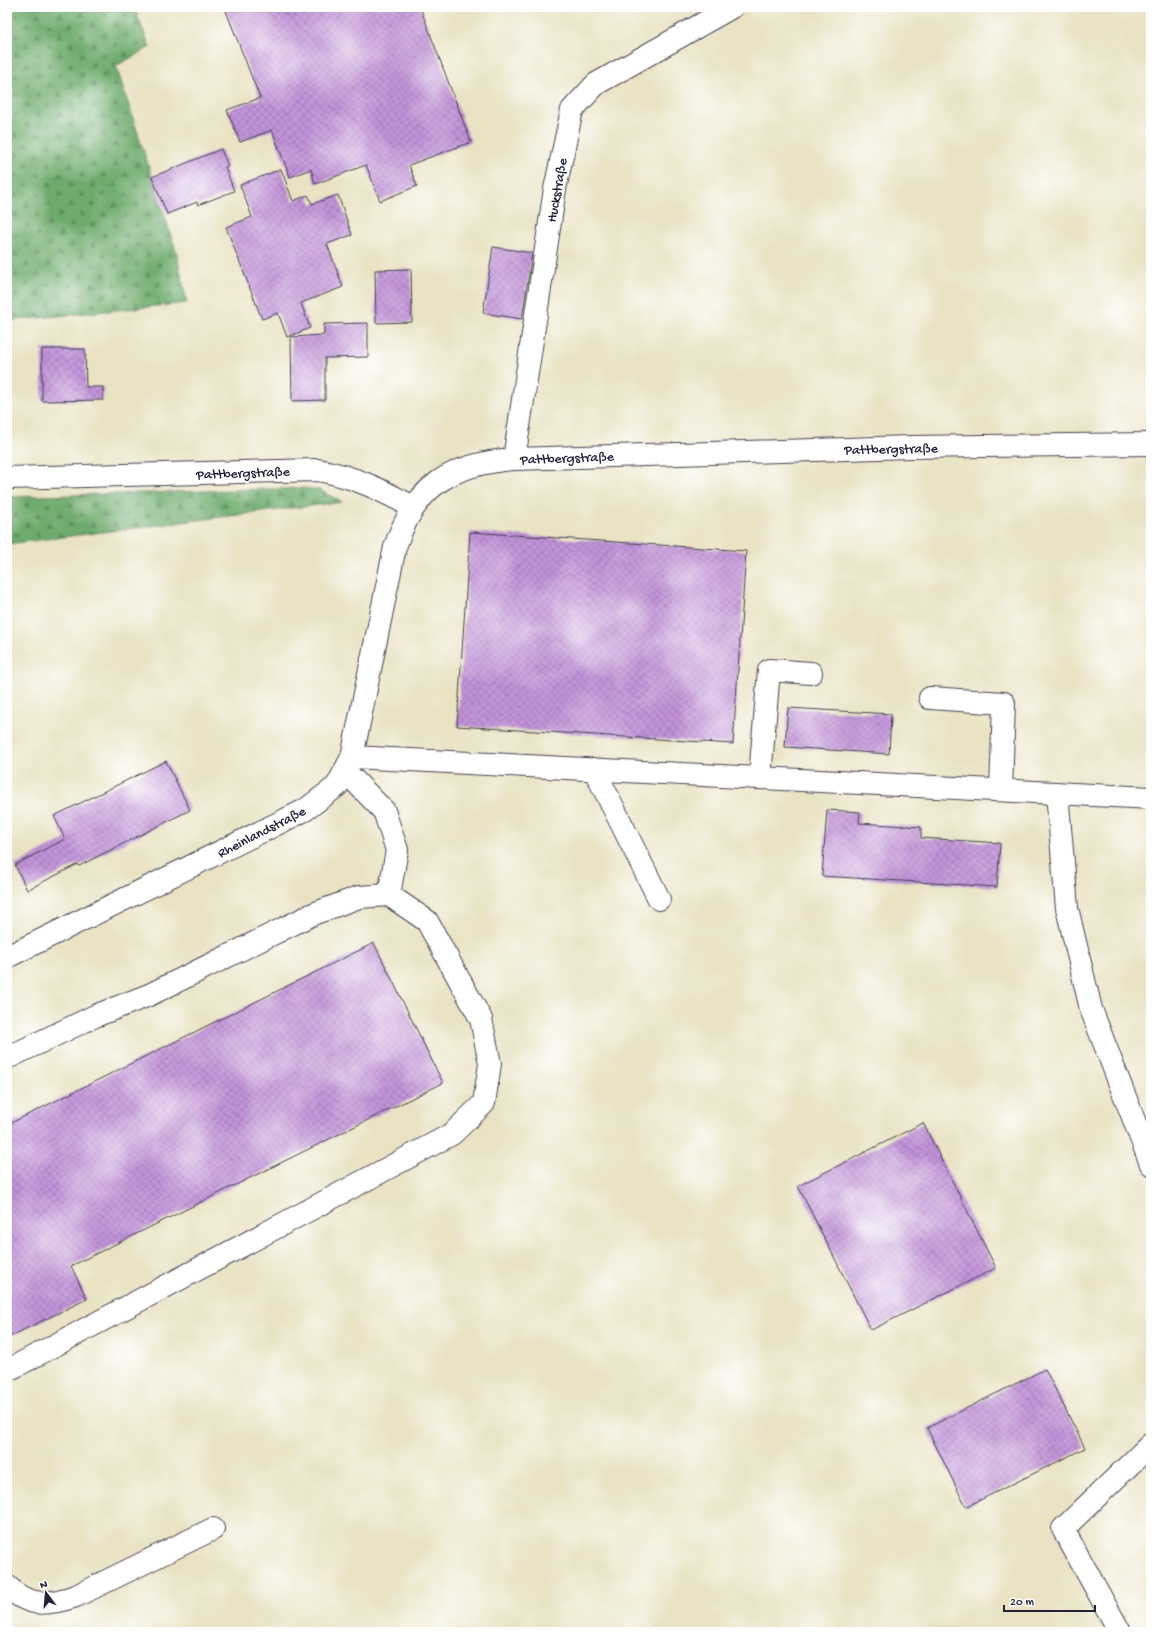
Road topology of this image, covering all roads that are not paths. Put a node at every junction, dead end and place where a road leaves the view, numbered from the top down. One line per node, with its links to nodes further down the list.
1 (732, 7): 3 (street, Huckstraße)
2 (1151, 444): 3 (street, Pattbergstraße)
3 (514, 459): 5 (street, Pattbergstraße)
4 (7, 478): 5 (street, Pattbergstraße)
5 (413, 507): 8 (street, Rheinlandstraße)
6 (811, 673): 10 (street)
7 (930, 698): 11 (street)
8 (348, 764): 9 (street); 14 (street); 16 (street, Rheinlandstraße)
9 (594, 769): 10 (street); 15 (street)
10 (760, 777): 11 (street)
11 (1001, 790): 12 (street)
12 (1057, 793): 13 (street); 18 (street)
13 (1151, 798)
14 (389, 895): 17 (street); 20 (street)
15 (659, 899)
16 (7, 957)
17 (7, 1058)
18 (1145, 1131): 19 (street)
19 (1151, 1164)
20 (7, 1370)
21 (1151, 1444): 24 (street)
22 (213, 1529): 23 (street)
23 (7, 1586)
24 (1120, 1632)

